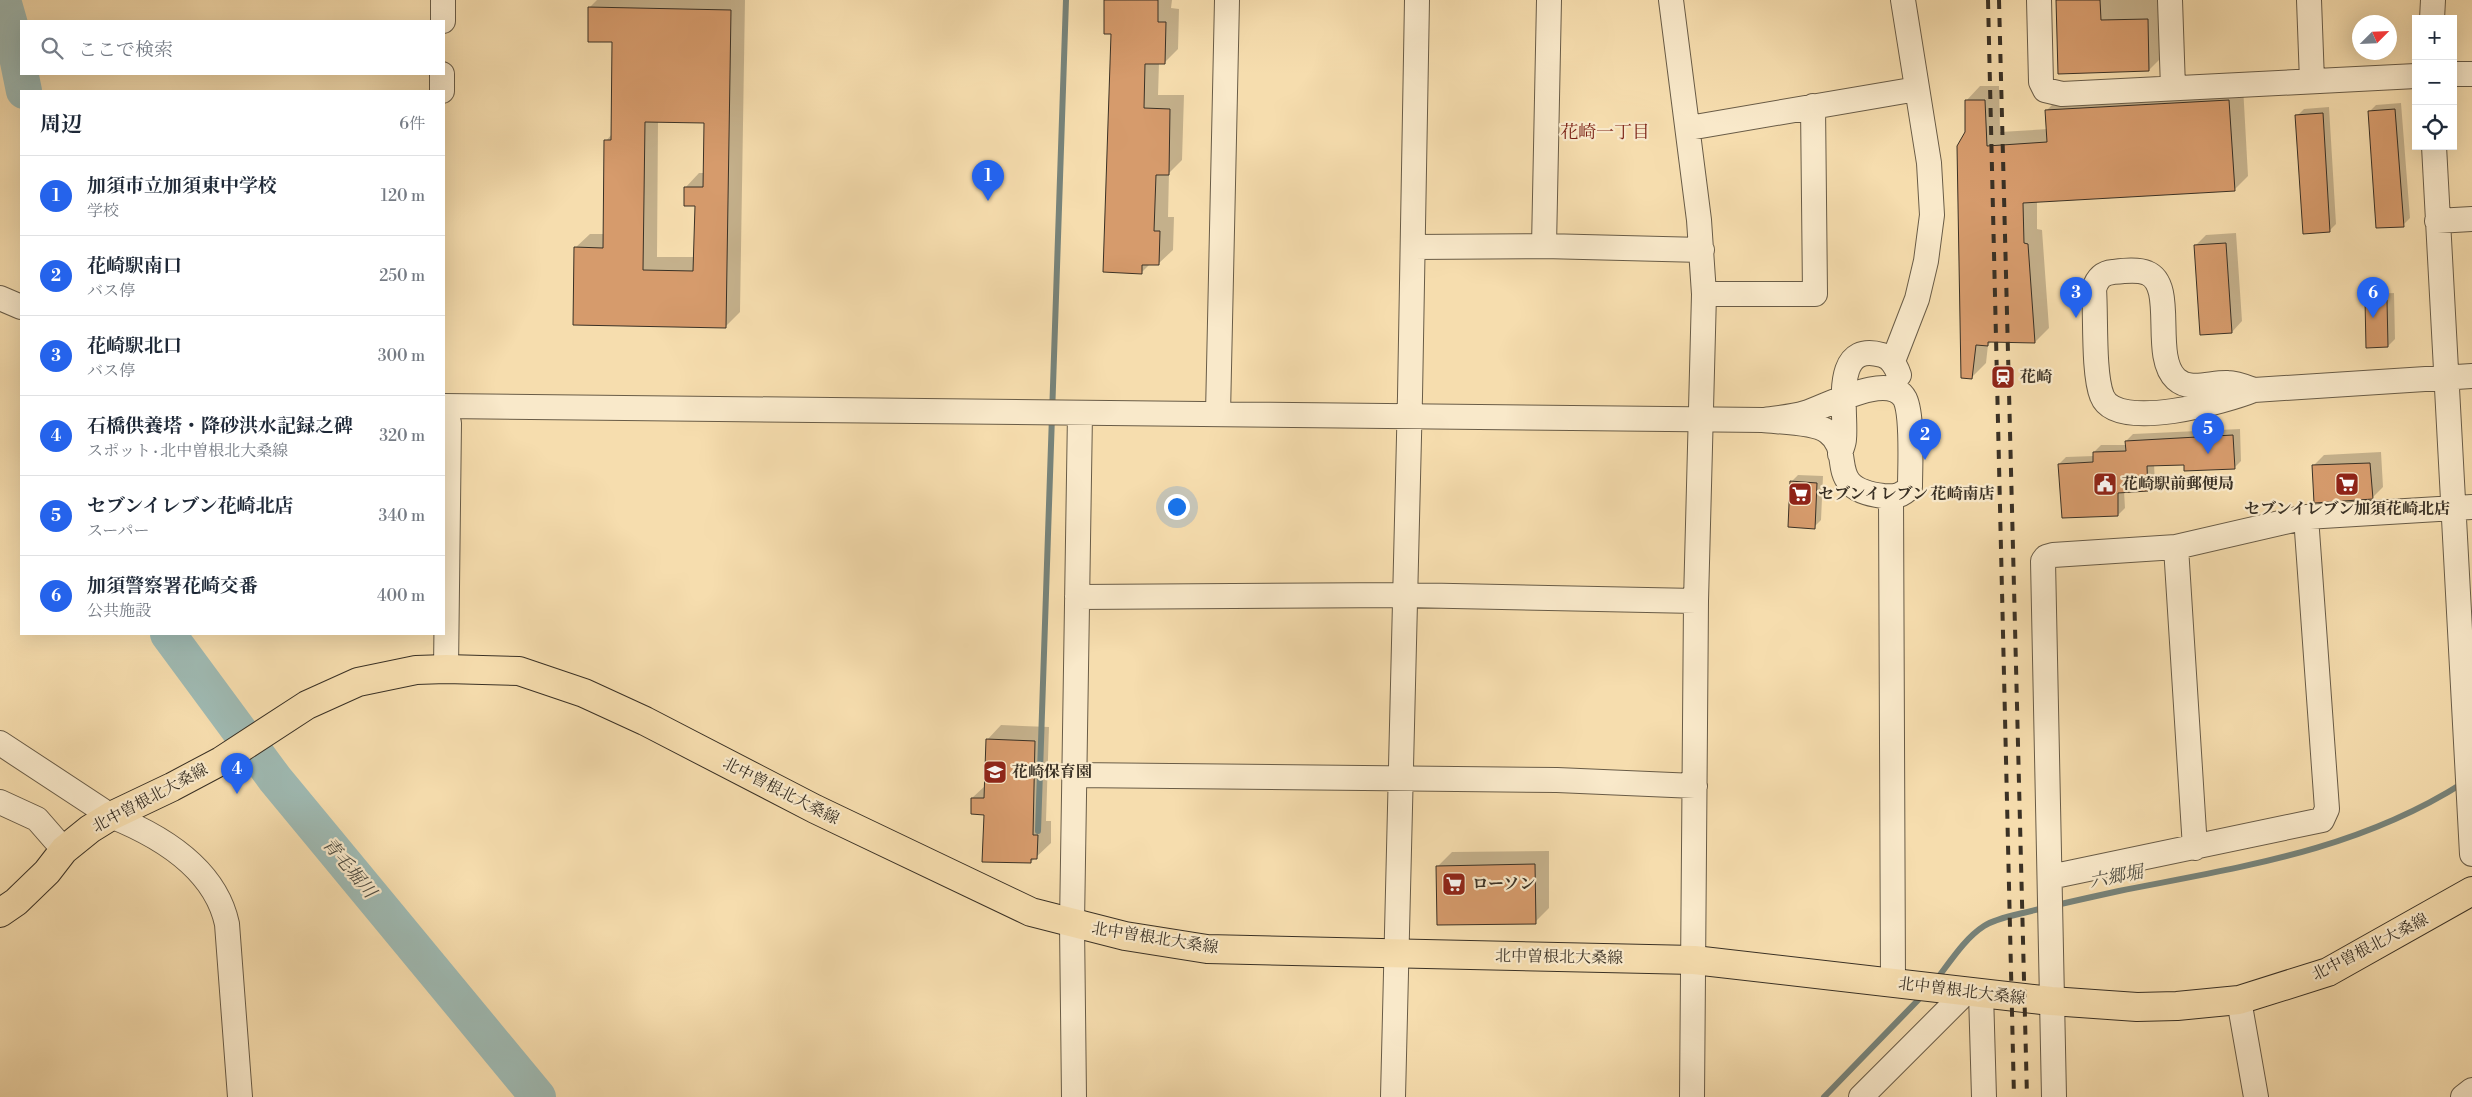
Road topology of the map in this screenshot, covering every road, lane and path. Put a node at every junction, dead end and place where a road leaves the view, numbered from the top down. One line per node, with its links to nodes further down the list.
1 (443, 0): 12 (street)
2 (1227, 0): 38 (street)
3 (1417, 0): 27 (street)
4 (1549, 0): 26 (street)
5 (1671, 0): 22 (street)
6 (1903, 0): 18 (street)
7 (2039, 0): 19 (street)
8 (2170, 0): 19 (street)
9 (2309, 0): 17 (street)
10 (2432, 0): 11 (street)
11 (2432, 15)
12 (443, 20)
13 (2457, 74): 14 (street)
14 (2472, 74)
15 (442, 75): 20 (street)
16 (2412, 76): 17 (street)
17 (2312, 80): 19 (street)
18 (1917, 88): 21 (street); 30 (street)
19 (2173, 88)
20 (442, 90)
21 (1813, 106): 22 (street); 29 (street)
22 (1689, 128): 28 (street)
23 (2434, 150): 25 (street)
24 (2472, 219): 25 (street)
25 (2437, 222): 32 (street)
26 (1544, 246): 27 (street); 28 (street)
27 (1413, 248): 40 (street)
28 (1702, 250): 29 (street)
29 (1704, 294): 41 (street)
30 (1893, 362): 34 (street); 35 (street)
31 (2472, 376): 32 (street)
32 (2445, 378): 33 (street); 45 (street)
33 (2254, 390): 33 (street)
34 (1844, 397): 35 (street); 42 (street); 43 (street)
35 (1904, 398): 44 (street)
36 (445, 406): 37 (street)
37 (1080, 413): 38 (street); 49 (street)
38 (1218, 414): 40 (street)
39 (445, 416): 51 (street)
40 (1410, 416): 41 (street); 48 (street)
41 (1702, 420): 42 (street); 50 (street)
42 (1764, 420): 43 (street)
43 (1840, 454): 44 (street)
44 (1891, 497): 68 (street)
45 (2462, 508): 46 (street); 52 (street)
46 (2306, 516): 47 (street); 59 (street)
47 (2176, 547): 59 (street); 62 (street)
48 (1405, 595): 49 (street); 50 (street); 55 (street)
49 (1077, 598): 54 (street)
50 (1696, 601): 56 (street)
51 (446, 669): 58 (main road, 北中曽根北大桑線); 65 (main road, 北中曽根北大桑線)
52 (2467, 685): 61 (street)
53 (0, 743): 58 (street)
54 (1074, 775): 55 (street); 65 (street)
55 (1400, 779): 56 (street); 66 (street)
56 (1695, 786): 67 (street)
57 (0, 802): 60 (street)
58 (111, 816): 60 (main road, 北中曽根北大桑線); 73 (street)
59 (2194, 848): 62 (street)
60 (64, 850): 64 (main road, 北中曽根北大桑線)
61 (2472, 854)
62 (2050, 884): 71 (street)
63 (2472, 892): 70 (main road, 北中曽根北大桑線)
64 (0, 913)
65 (1072, 924): 66 (main road, 北中曽根北大桑線); 74 (street)
66 (1396, 953): 67 (main road, 北中曽根北大桑線); 75 (street)
67 (1694, 960): 68 (main road, 北中曽根北大桑線); 76 (street)
68 (1902, 984): 69 (main road, 北中曽根北大桑線)
69 (1966, 991): 71 (main road, 北中曽根北大桑線); 77 (street); 78 (street)
70 (2239, 1000): 71 (main road, 北中曽根北大桑線); 80 (street)
71 (2051, 1001): 79 (street)
72 (2472, 1090): 81 (street)
73 (240, 1097)
74 (1074, 1097)
75 (1393, 1097)
76 (1692, 1097)
77 (1861, 1097)
78 (1984, 1097)
79 (2054, 1097)
80 (2256, 1097)
81 (2463, 1097)

